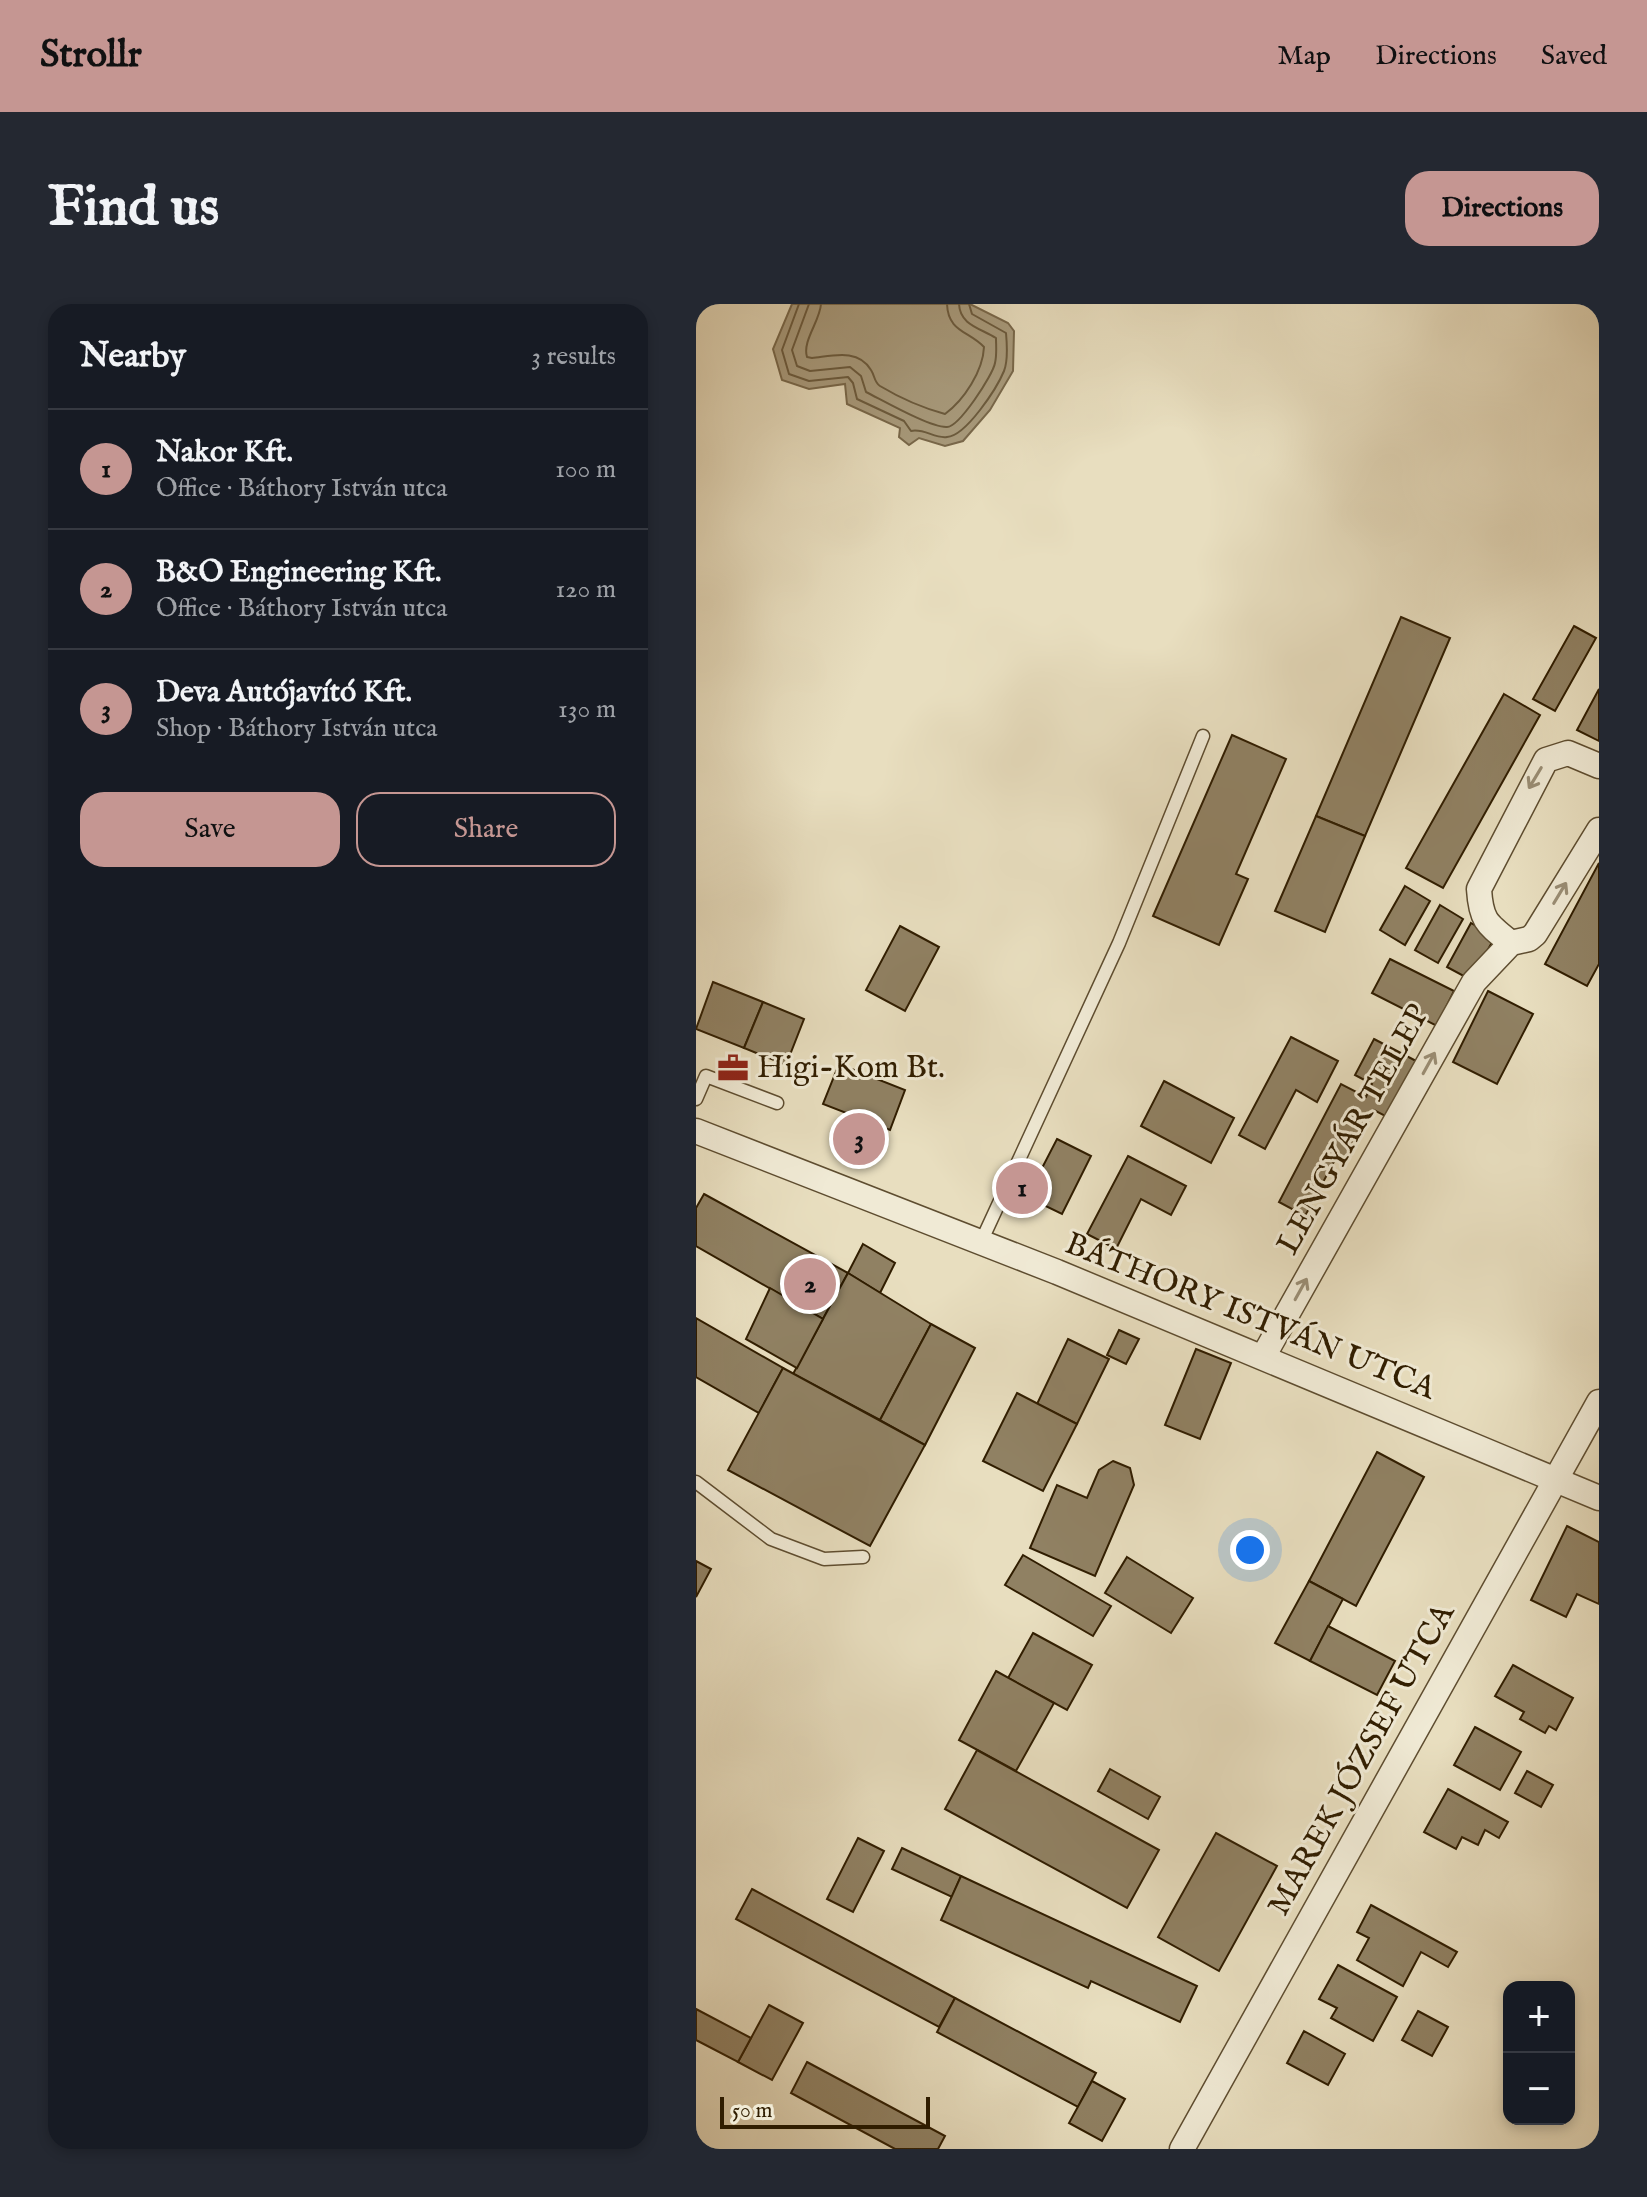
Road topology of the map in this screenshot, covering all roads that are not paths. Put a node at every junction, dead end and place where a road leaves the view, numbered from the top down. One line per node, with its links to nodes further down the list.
1 (1203, 736): 8 (lane)
2 (1599, 766): 4 (street, one-way to 4)
3 (1599, 830): 4 (street, LENGYÁR TELEP, one-way to 3)
4 (1511, 943): 9 (street, LENGYÁR TELEP, one-way to 4)
5 (696, 1099): 6 (lane)
6 (777, 1103)
7 (696, 1131): 8 (street, BÁTHORY ISTVÁN UTCA)
8 (981, 1242): 9 (street, BÁTHORY ISTVÁN UTCA)
9 (1263, 1357): 11 (street, BÁTHORY ISTVÁN UTCA)
10 (1599, 1402): 11 (street, MAREK JÓZSEF UTCA)
11 (1555, 1478): 13 (street, BÁTHORY ISTVÁN UTCA); 15 (street, MAREK JÓZSEF UTCA)
12 (696, 1482): 14 (lane)
13 (1599, 1498)
14 (863, 1557)
15 (1182, 2149)

